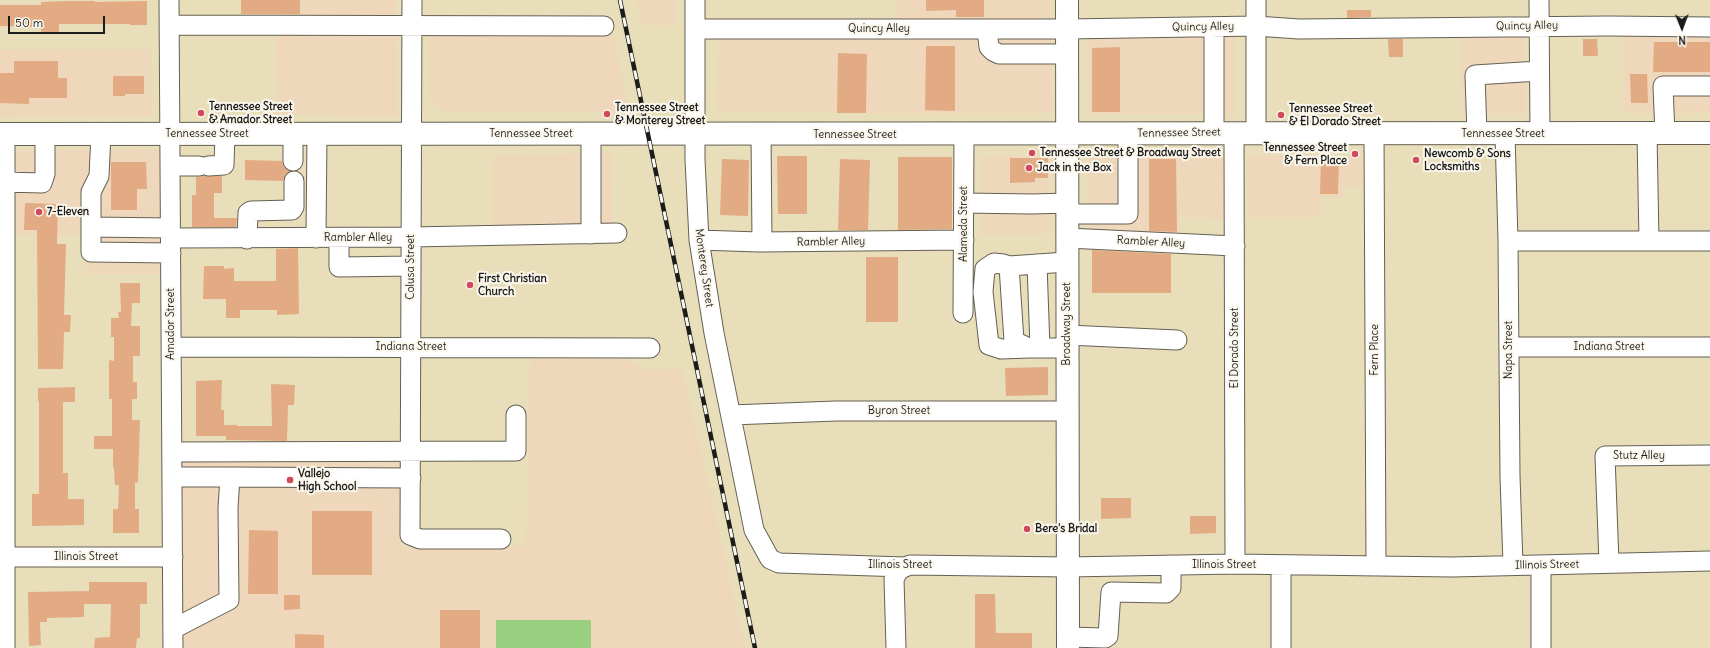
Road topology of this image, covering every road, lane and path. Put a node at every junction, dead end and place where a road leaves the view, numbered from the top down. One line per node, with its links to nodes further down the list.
1 (168, 0): 7 (street, Amador Street)
2 (412, 0): 8 (street, Colusa Street)
3 (695, 0): 14 (street, Monterey Street)
4 (1068, 0): 16 (main road, Broadway Street)
5 (1256, 0): 10 (street)
6 (1539, 0): 11 (street)
7 (169, 25): 8 (street); 26 (street, Amador Street)
8 (412, 26): 9 (street); 30 (street, Colusa Street)
9 (604, 26)
10 (1256, 26): 11 (street, Quincy Alley); 12 (street, Quincy Alley); 21 (street)
11 (1539, 26): 13 (street, Quincy Alley); 18 (street)
12 (1214, 27): 16 (street, Quincy Alley); 20 (street, El Dorado Street)
13 (1710, 27)
14 (695, 28): 15 (street, Quincy Alley); 32 (street, Monterey Street)
15 (987, 29): 16 (street, Quincy Alley); 17 (street)
16 (1067, 29): 17 (main road, Broadway Street)
17 (1067, 54): 34 (main road, Broadway Street)
18 (1539, 71): 37 (street); 39 (street)
19 (1710, 86): 40 (street)
20 (1224, 133): 21 (main road, Tennessee Street); 35 (main road, Tennessee Street); 64 (street, El Dorado Street)
21 (1256, 133): 36 (main road, Tennessee Street)
22 (1710, 133): 40 (main road, Tennessee Street)
23 (3, 134): 24 (main road, Tennessee Street); 45 (street)
24 (45, 134): 25 (main road, Tennessee Street); 45 (street)
25 (101, 134): 26 (main road, Tennessee Street); 49 (street)
26 (169, 134): 27 (main road, Tennessee Street); 43 (street, Amador Street)
27 (225, 134): 28 (main road, Tennessee Street); 43 (street)
28 (293, 134): 29 (main road, Tennessee Street); 42 (street)
29 (317, 134): 30 (main road, Tennessee Street); 52 (street)
30 (412, 134): 31 (main road, Tennessee Street); 54 (street, Colusa Street)
31 (591, 134): 32 (main road, Tennessee Street); 51 (street)
32 (695, 134): 33 (main road, Tennessee Street); 58 (street, Monterey Street)
33 (761, 134): 41 (main road, Tennessee Street); 63 (street)
34 (1067, 134): 35 (main road, Tennessee Street); 41 (main road, Tennessee Street); 47 (main road, Broadway Street)
35 (1128, 134): 47 (street)
36 (1374, 134): 37 (main road, Tennessee Street); 98 (street, Fern Place)
37 (1477, 134): 38 (main road, Tennessee Street)
38 (1505, 134): 39 (main road, Tennessee Street); 60 (street, Napa Street)
39 (1540, 134): 40 (main road, Tennessee Street)
40 (1656, 134): 61 (street)
41 (964, 135): 46 (street, Alameda Street)
42 (293, 161)
43 (170, 166): 57 (street, Amador Street)
44 (294, 181): 56 (street)
45 (5, 182): 48 (street)
46 (964, 203): 47 (street); 59 (street, Alameda Street)
47 (1067, 208): 55 (main road, Broadway Street)
48 (3, 220): 89 (street)
49 (90, 227): 57 (street); 57 (street)
50 (617, 233): 51 (street, Rambler Alley)
51 (591, 234): 54 (street, Rambler Alley)
52 (316, 238): 53 (street, Rambler Alley); 56 (street, Rambler Alley)
53 (339, 238): 54 (street, Rambler Alley); 67 (street)
54 (411, 238): 67 (street, Colusa Street)
55 (1067, 238): 64 (street, Rambler Alley); 65 (main road, Broadway Street)
56 (247, 239): 57 (street, Rambler Alley)
57 (171, 240): 72 (street, Amador Street)
58 (699, 240): 63 (street, Rambler Alley); 80 (street, Monterey Street)
59 (964, 240): 63 (street, Rambler Alley); 69 (street, Alameda Street)
60 (1508, 241): 61 (street); 74 (street, Napa Street)
61 (1649, 241): 62 (street)
62 (1710, 241)
63 (762, 242)
64 (1235, 246): 93 (street, El Dorado Street)
65 (1067, 262): 66 (street); 71 (main road, Broadway Street)
66 (1037, 264): 68 (street); 77 (street)
67 (411, 266): 73 (street, Colusa Street)
68 (1009, 266): 77 (street); 77 (street)
69 (963, 313)
70 (1177, 340): 71 (street)
71 (1067, 341): 77 (street); 78 (main road, Broadway Street)
72 (172, 347): 73 (street, Indiana Street); 82 (street, Amador Street)
73 (411, 347): 76 (street, Indiana Street); 81 (street, Colusa Street)
74 (1509, 347): 75 (street, Indiana Street); 96 (street, Napa Street)
75 (1710, 347)
76 (650, 348)
77 (1034, 348)
78 (1067, 411): 80 (street, Byron Street); 101 (main road, Broadway Street)
79 (516, 415): 81 (street)
80 (731, 415): 87 (street, Monterey Street)
81 (411, 451): 82 (street); 86 (street, Colusa Street)
82 (172, 452): 84 (street, Amador Street)
83 (1710, 456): 92 (street, Stutz Alley)
84 (172, 477): 85 (street); 90 (street, Amador Street)
85 (230, 477): 86 (street); 103 (street)
86 (411, 478): 88 (street, Colusa Street)
87 (755, 531): 100 (street, Illinois Street)
88 (501, 539)
89 (2, 557): 90 (street, Illinois Street); 105 (street)
90 (173, 557): 103 (street, Amador Street)
91 (1710, 561): 92 (street, Illinois Street)
92 (1609, 563): 99 (street, Illinois Street)
93 (1236, 564): 94 (street, Illinois Street); 95 (street, Illinois Street)
94 (1171, 565): 97 (street, Illinois Street); 102 (street)
95 (1281, 565): 98 (street, Illinois Street); 108 (street)
96 (1513, 565): 98 (street, Illinois Street); 99 (street, Illinois Street)
97 (1111, 566): 101 (street, Illinois Street); 102 (street)
98 (1376, 566)
99 (1541, 566): 109 (street)
100 (905, 567): 101 (street, Illinois Street); 107 (street)
101 (1068, 567): 104 (main road, Broadway Street)
102 (1111, 592): 104 (street)
103 (173, 629): 106 (street, Amador Street)
104 (1068, 642)
105 (5, 648)
106 (173, 648)
107 (896, 648)
108 (1281, 648)
109 (1541, 648)

